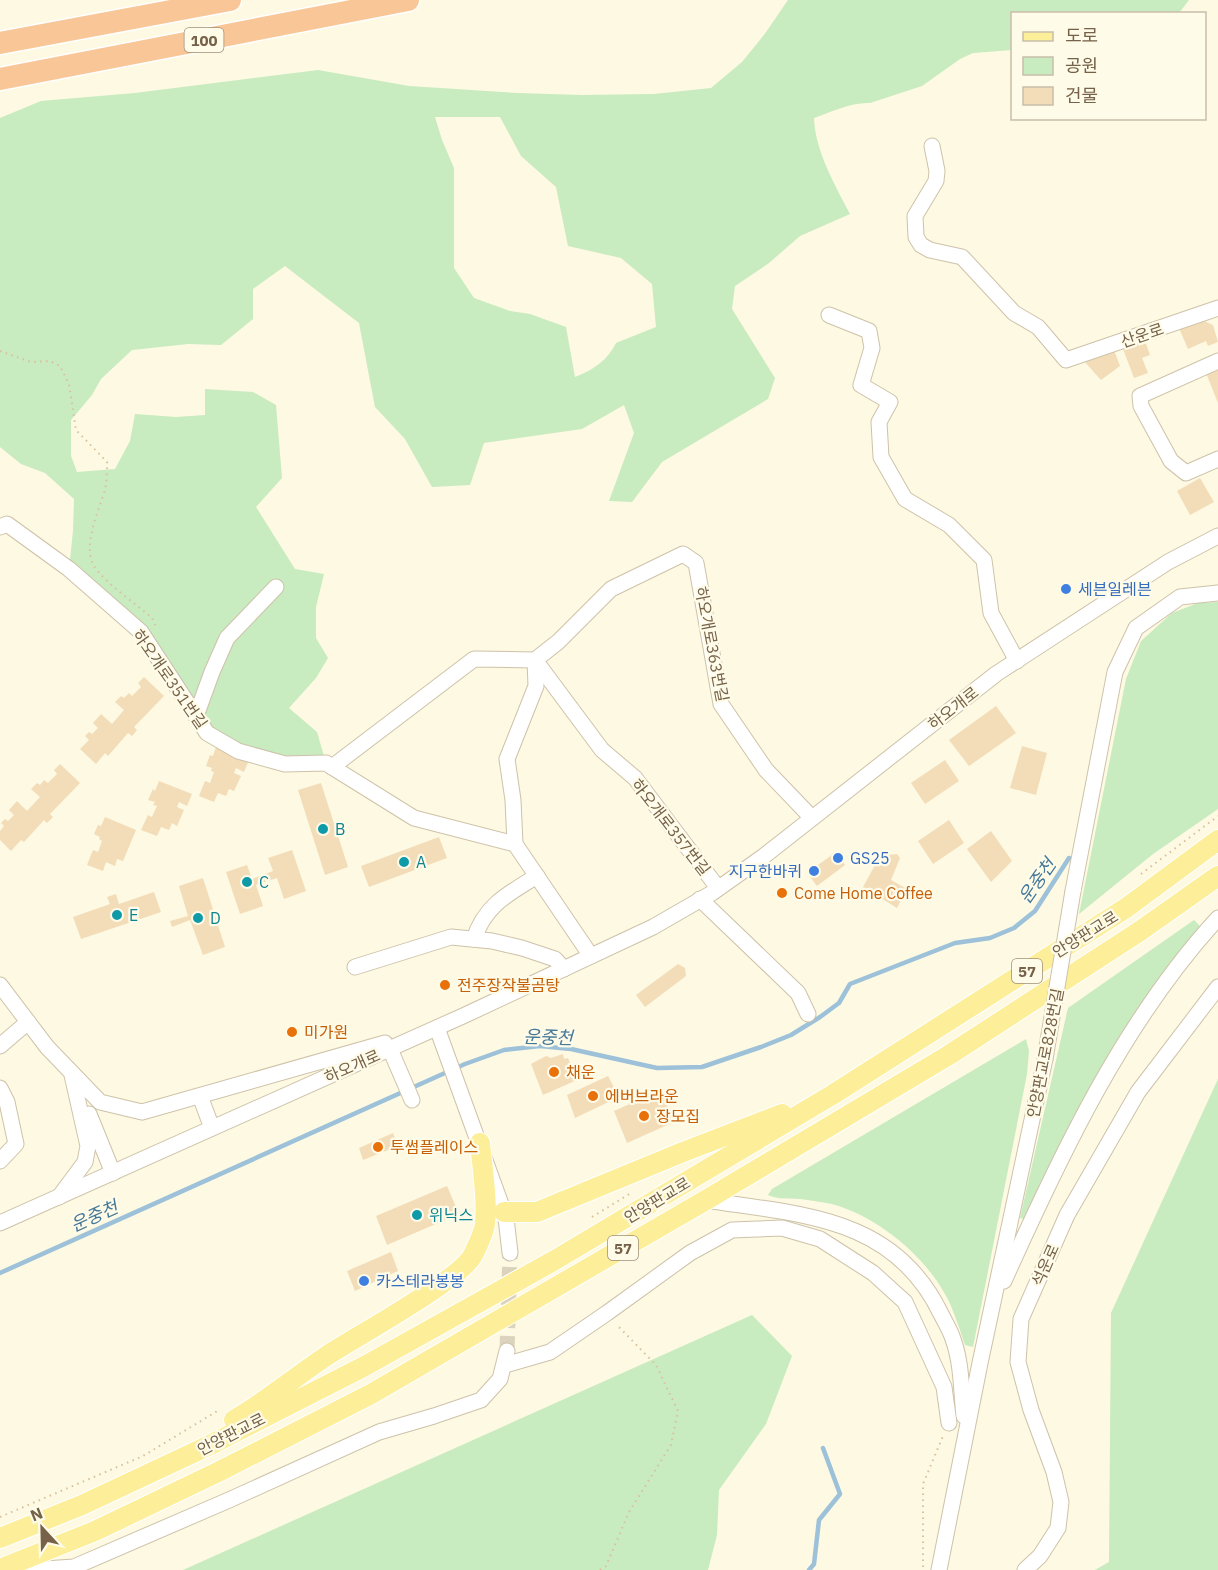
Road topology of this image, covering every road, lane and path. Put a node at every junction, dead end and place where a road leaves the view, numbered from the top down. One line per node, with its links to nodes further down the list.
1 (230, 0): 3 (highway, 100)
2 (408, 0): 4 (highway, 100)
3 (0, 43)
4 (0, 80)
5 (932, 146): 6 (street, 산운로)
6 (1217, 312)
7 (829, 315): 17 (street)
8 (0, 351): 15 (path)
9 (1218, 361): 10 (street)
10 (1218, 459)
11 (0, 527): 18 (street, 하오개로351번길)
12 (1218, 536): 17 (street, 하오개로)
13 (276, 587): 18 (street)
14 (1218, 593): 53 (street, 안양판교로828번길, bridge)
15 (140, 607)
16 (535, 660): 19 (street); 20 (street, 하오개로363번길); 22 (street); 25 (street, 하오개로357번길)
17 (1017, 661): 20 (street, 하오개로)
18 (196, 716): 19 (street, 하오개로351번길)
19 (332, 767): 22 (street, 하오개로351번길)
20 (812, 818): 25 (street, 하오개로)
21 (1218, 840): 41 (main road, 안양판교로 / 57)
22 (515, 844): 23 (street)
23 (537, 876): 28 (street); 29 (street)
24 (1218, 876): 49 (main road, 안양판교로 / 57)
25 (718, 888): 26 (street, 하오개로)
26 (700, 899): 29 (street, 하오개로); 34 (street)
27 (1218, 918): 53 (street)
28 (474, 939): 30 (street); 31 (street)
29 (591, 956): 31 (street, 하오개로)
30 (355, 967)
31 (564, 969): 36 (street, 하오개로)
32 (0, 985): 35 (street)
33 (1218, 987): 64 (street, 석운로)
34 (808, 1014)
35 (28, 1022): 37 (street); 39 (street)
36 (437, 1028): 38 (street, 하오개로); 42 (street); 45 (street)
37 (0, 1046)
38 (390, 1049): 43 (street); 44 (street, 하오개로)
39 (71, 1072): 42 (street); 47 (street); 48 (street)
40 (0, 1088): 46 (street)
41 (832, 1095): 50 (main road); 57 (main road, 안양판교로 / 57)
42 (200, 1096): 44 (street)
43 (412, 1100)
44 (212, 1128): 47 (street, 하오개로)
45 (480, 1143): 50 (street); 57 (main road)
46 (0, 1161)
47 (113, 1173): 48 (street, 하오개로)
48 (59, 1197): 51 (street, 하오개로)
49 (706, 1200): 56 (street); 59 (main road, 안양판교로 / 57)
50 (504, 1212): 52 (street)
51 (0, 1223)
52 (510, 1253)
53 (992, 1309): 56 (street, 안양판교로828번길)
54 (607, 1313): 55 (street); 60 (street); 61 (path)
55 (949, 1423): 62 (path)
56 (966, 1433): 63 (street, 안양판교로828번길)
57 (82, 1506): 58 (main road, 안양판교로 / 57)
58 (0, 1538)
59 (0, 1569)
60 (30, 1570)
61 (600, 1570)
62 (923, 1570)
63 (939, 1570)
64 (1025, 1570)

